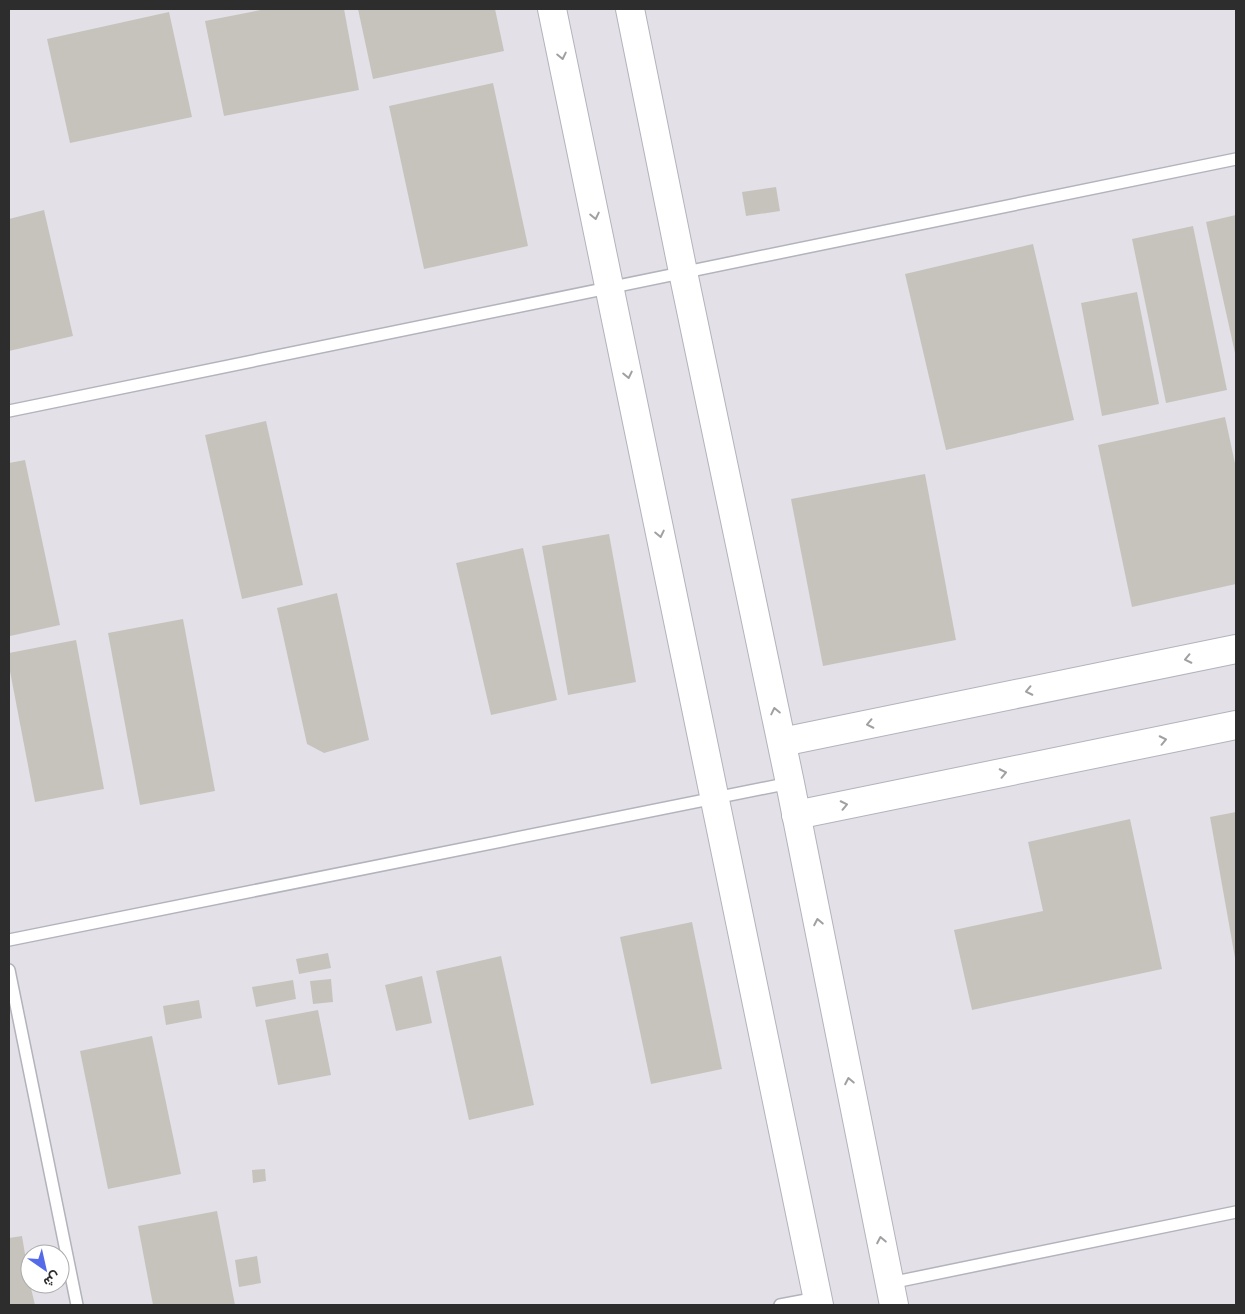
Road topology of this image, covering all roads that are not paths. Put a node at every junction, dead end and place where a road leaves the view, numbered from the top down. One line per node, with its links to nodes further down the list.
1 (552, 9): 5 (street, one-way to 5)
2 (630, 9): 4 (street)
3 (1236, 159): 4 (lane)
4 (684, 272): 5 (lane); 9 (street, one-way to 4)
5 (610, 288): 6 (lane); 11 (street, one-way to 11)
6 (9, 411)
7 (1236, 649): 9 (street, one-way to 9)
8 (1236, 725): 12 (street, one-way to 8)
9 (782, 742): 10 (street)
10 (790, 783): 11 (lane); 12 (street)
11 (714, 798): 13 (lane); 17 (street)
12 (796, 815): 16 (street, one-way to 12)
13 (9, 940)
14 (9, 970): 18 (lane)
15 (1236, 1212): 16 (lane)
16 (892, 1294)
17 (818, 1302): 19 (lane)
18 (77, 1305)
19 (780, 1305)

